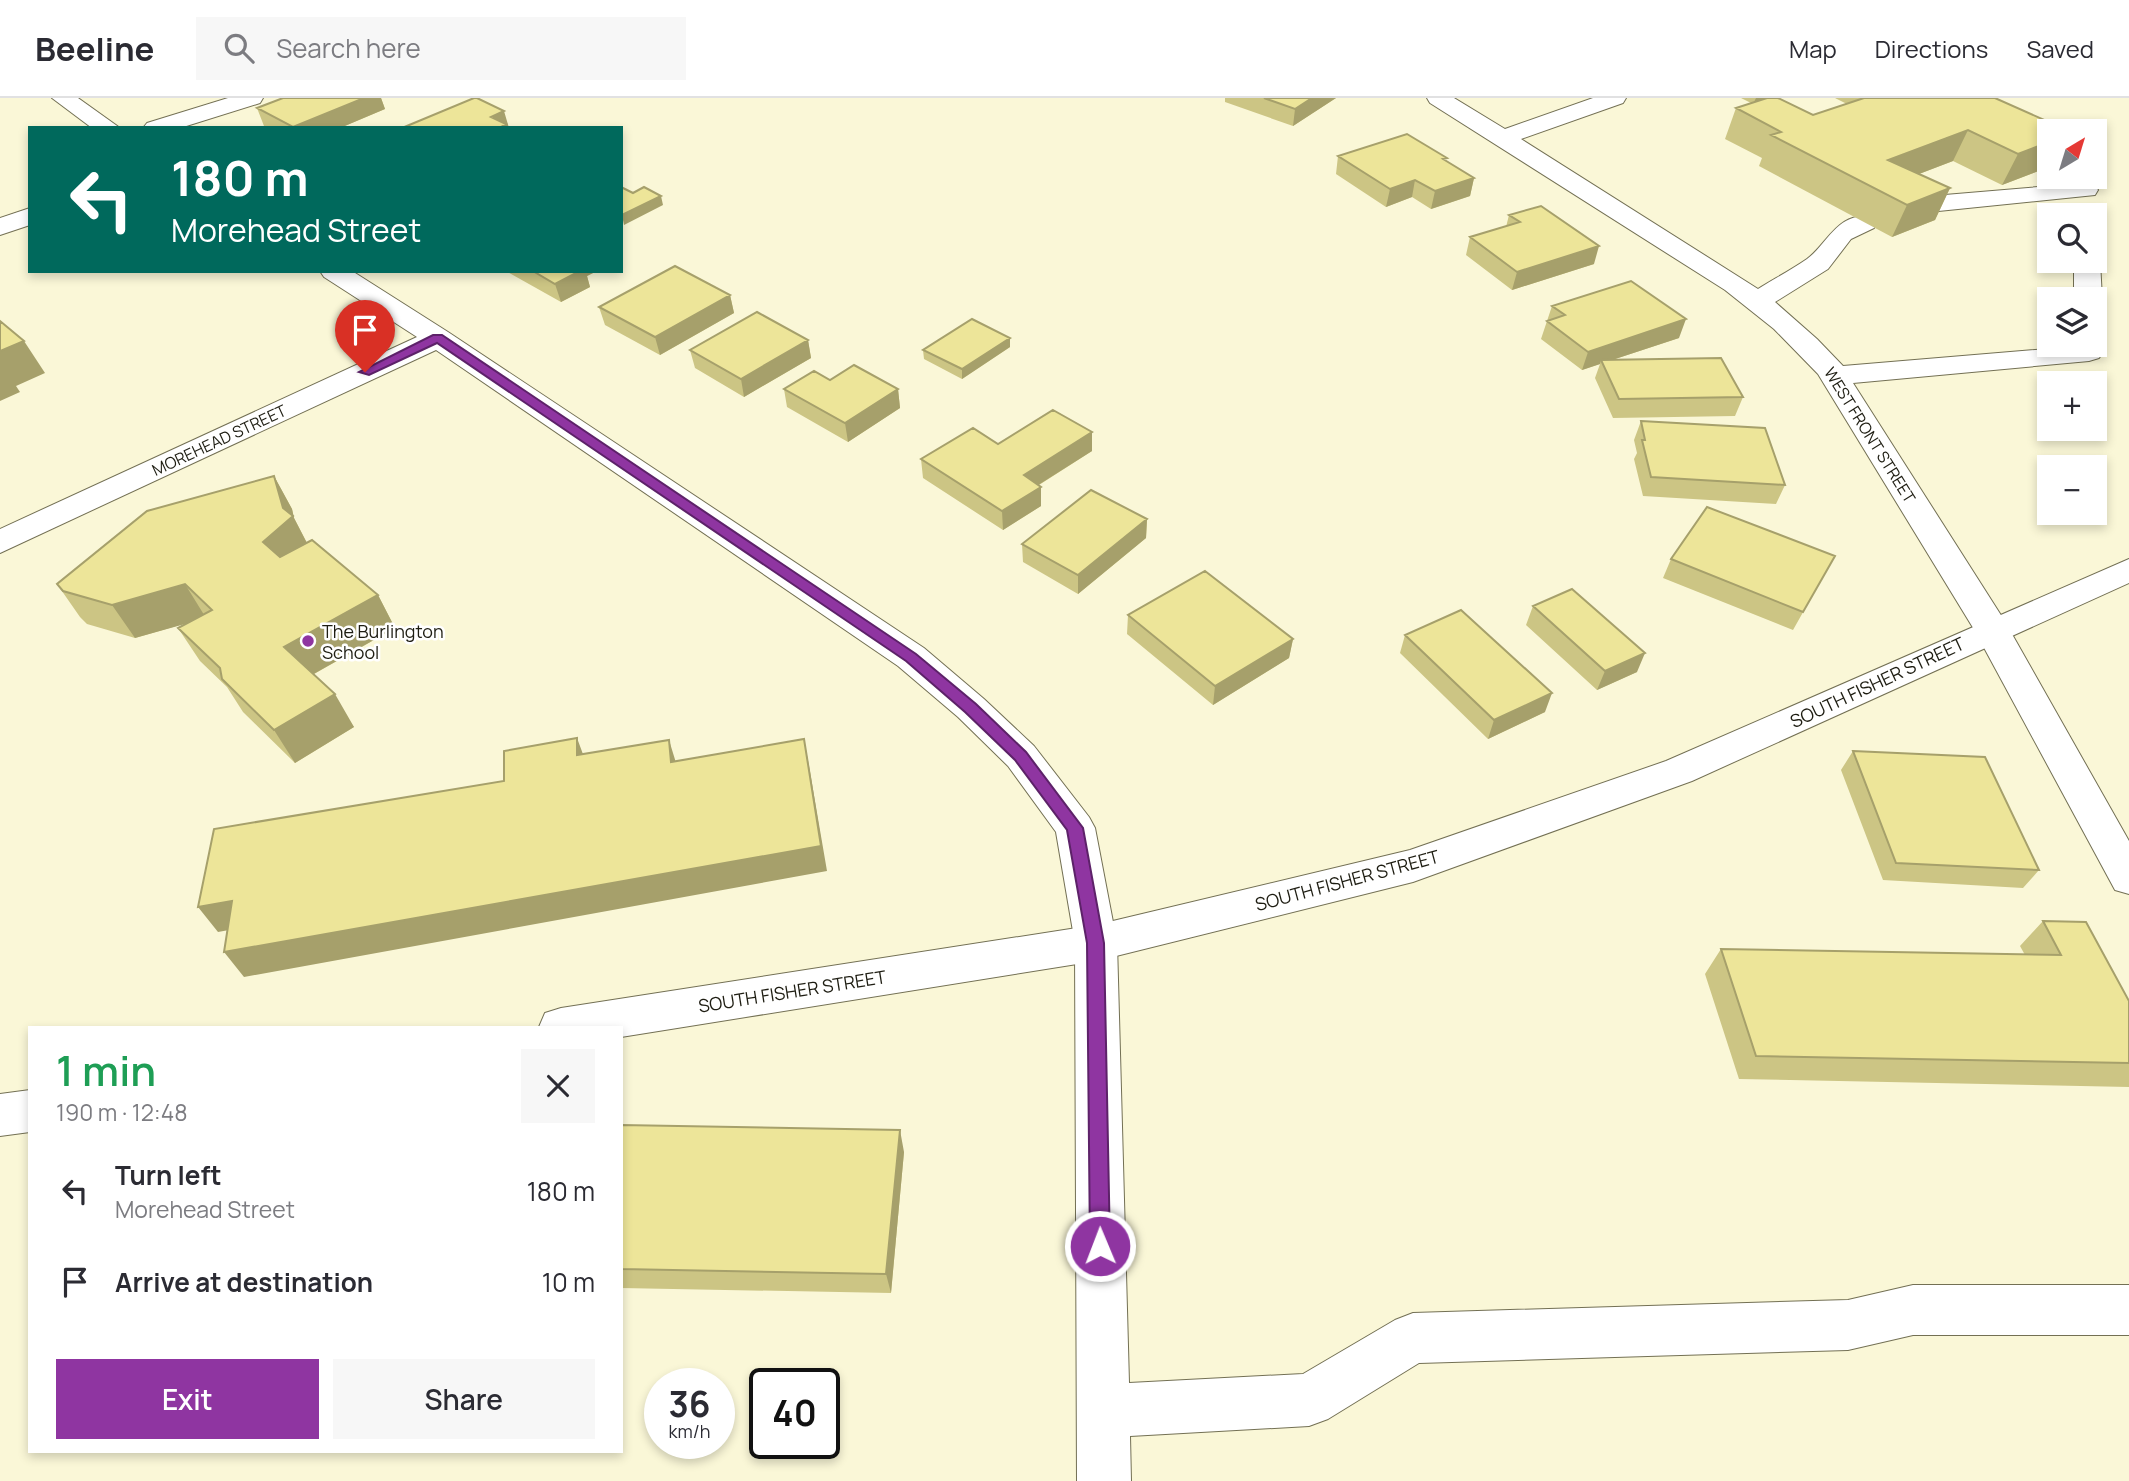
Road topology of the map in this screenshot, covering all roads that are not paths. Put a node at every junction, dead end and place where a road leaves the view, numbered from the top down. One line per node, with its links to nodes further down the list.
1 (64, 98): 5 (street)
2 (252, 98): 6 (street)
3 (1438, 98): 7 (street, WEST FRONT STREET)
4 (1615, 98): 7 (street)
5 (105, 126)
6 (161, 126)
7 (1503, 137): 14 (street, WEST FRONT STREET)
8 (2042, 189): 9 (street)
9 (1909, 206)
10 (28, 217): 12 (street)
11 (1865, 223): 14 (street)
12 (0, 227)
13 (336, 273): 15 (street)
14 (1758, 301): 17 (street, WEST FRONT STREET)
15 (438, 338): 18 (street, MOREHEAD STREET); 22 (street)
16 (2037, 357): 17 (street)
17 (1834, 376): 20 (street, WEST FRONT STREET)
18 (0, 542)
19 (2129, 570): 20 (street, SOUTH FISHER STREET)
20 (1992, 629): 21 (street, WEST FRONT STREET); 22 (street, SOUTH FISHER STREET)
21 (2129, 878)
22 (1096, 943): 23 (street, SOUTH FISHER STREET); 27 (street)
23 (567, 1026)
24 (28, 1111): 25 (street)
25 (0, 1115)
26 (2127, 1314): 27 (street)
27 (1103, 1410): 28 (street)
28 (1104, 1481)

